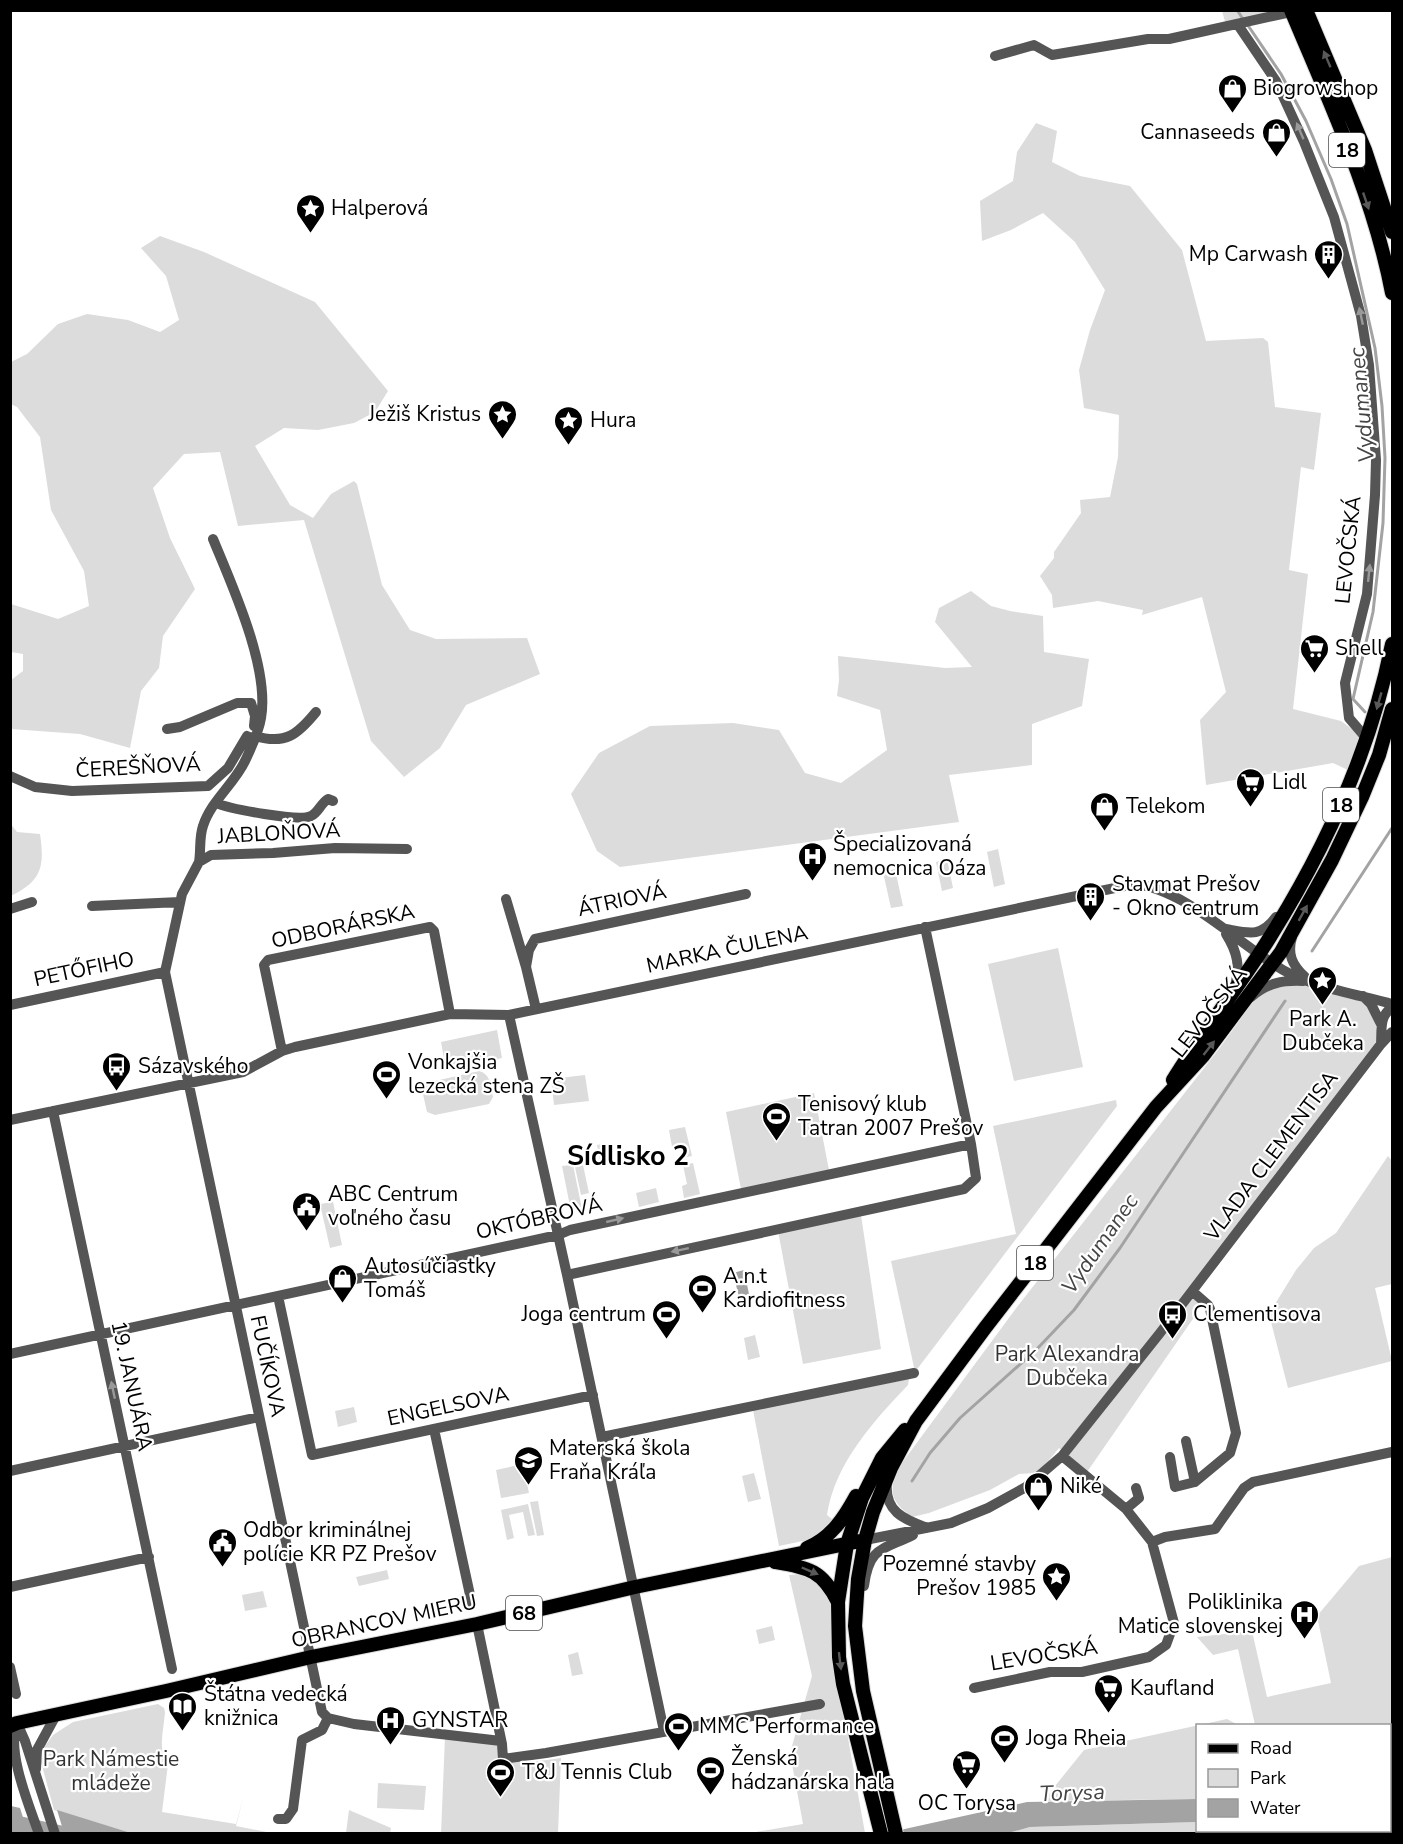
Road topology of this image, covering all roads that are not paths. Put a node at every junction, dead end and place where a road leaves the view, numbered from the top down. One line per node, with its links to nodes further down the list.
1 (1306, 10): 5 (main road, 18, one-way to 1)
2 (1291, 11): 3 (street); 6 (main road, 18, one-way to 6)
3 (1240, 24): 4 (street); 13 (street, LEVOČSKÁ, one-way to 3)
4 (995, 56)
5 (1392, 232)
6 (1392, 293)
7 (213, 538): 12 (street, ČEREŠŇOVÁ)
8 (1392, 644): 13 (main road, LEVOČSKÁ / 18, one-way to 13)
9 (1392, 709): 28 (main road, LEVOČSKÁ / 18, one-way to 9)
10 (316, 712): 12 (street)
11 (167, 729): 12 (street, ČEREŠŇOVÁ)
12 (252, 737): 14 (street, ČEREŠŇOVÁ); 16 (street, ČEREŠŇOVÁ)
13 (1367, 739): 19 (main road, LEVOČSKÁ / 18)
14 (10, 776)
15 (333, 801): 16 (street, ČEREŠŇOVÁ)
16 (216, 803): 18 (street, ČEREŠŇOVÁ)
17 (407, 849): 18 (street, JABLOŇOVÁ)
18 (206, 852): 23 (street, JABLOŇOVÁ)
19 (1305, 878): 27 (street); 29 (main road, LEVOČSKÁ / 18)
20 (746, 894): 31 (street, ÁTRIOVÁ)
21 (506, 899): 31 (street)
22 (32, 902): 25 (street)
23 (180, 902): 24 (street); 32 (street, JABLOŇOVÁ)
24 (92, 906)
25 (10, 909)
26 (925, 927): 27 (street, MARKA ČULENA); 39 (street, MARKA ČULENA); 50 (street)
27 (1223, 929): 29 (street, MARKA ČULENA); 34 (street)
28 (1293, 933): 30 (main road, LEVOČSKÁ / 18); 33 (street)
29 (1259, 953): 30 (street, MARKA ČULENA); 34 (main road, LEVOČSKÁ / 18)
30 (1273, 963): 33 (street, MARKA ČULENA); 38 (main road, LEVOČSKÁ / 18)
31 (526, 967): 39 (street)
32 (165, 972): 36 (street, PETŐFIHO); 46 (street, JABLOŇOVÁ)
33 (1309, 981): 35 (street); 38 (street)
34 (1235, 988): 47 (main road, LEVOČSKÁ / 18)
35 (1363, 996): 37 (street); 42 (street)
36 (10, 1005)
37 (1392, 1005): 42 (street)
38 (1243, 1006): 47 (main road, LEVOČSKÁ / 18, one-way to 38)
39 (536, 1009): 41 (street)
40 (450, 1014): 41 (street); 45 (street); 45 (street, ODBORÁRSKA)
41 (509, 1015): 51 (street)
42 (1381, 1024): 44 (street)
43 (1392, 1032): 44 (street, VLADA CLEMENTISA)
44 (1381, 1044): 53 (street, VLADA CLEMENTISA)
45 (282, 1051): 46 (street)
46 (188, 1083): 48 (street); 55 (street, FUČÍKOVA)
47 (1156, 1107): 68 (main road, LEVOČSKÁ / 18)
48 (53, 1111): 49 (street); 56 (street, 19. JANUÁRA)
49 (10, 1120)
50 (971, 1144): 51 (street, OKTÓBROVÁ, one-way to 50); 52 (street, one-way to 52)
51 (558, 1235): 52 (street); 54 (street, OKTÓBROVÁ)
52 (567, 1275): 59 (street)
53 (1192, 1291): 66 (street, VLADA CLEMENTISA); 70 (street)
54 (278, 1296): 55 (street, OKTÓBROVÁ); 61 (street, ENGELSOVA)
55 (235, 1305): 56 (street, OKTÓBROVÁ); 60 (street, FUČÍKOVA)
56 (101, 1335): 57 (street, OKTÓBROVÁ); 64 (street, 19. JANUÁRA, one-way to 56)
57 (10, 1354)
58 (914, 1373): 62 (street)
59 (593, 1395): 61 (street, ENGELSOVA); 62 (street)
60 (259, 1417): 64 (street); 84 (street, FUČÍKOVA)
61 (434, 1429): 82 (street)
62 (602, 1437): 80 (street)
63 (1186, 1441): 70 (street)
64 (125, 1446): 69 (street); 77 (street, 19. JANUÁRA)
65 (1392, 1452): 75 (street)
66 (1062, 1456): 72 (street); 73 (street, VLADA CLEMENTISA)
67 (1170, 1457): 70 (street)
68 (886, 1463): 73 (street); 74 (main road, LEVOČSKÁ / 18); 76 (main road, LEVOČSKÁ / 18); 78 (main road)
69 (10, 1471)
70 (1195, 1482)
71 (1136, 1488): 72 (street)
72 (1126, 1509): 75 (street)
73 (927, 1528): 74 (street, VLADA CLEMENTISA); 85 (street)
74 (865, 1540): 76 (main road, OBRANCOV MIERU / 68); 85 (main road, LEVOČSKÁ / 18)
75 (1152, 1542): 88 (street, LEVOČSKÁ)
76 (847, 1544): 78 (main road, OBRANCOV MIERU / 68); 81 (main road, LEVOČSKÁ / 18)
77 (149, 1557): 79 (street); 87 (street, 19. JANUÁRA)
78 (767, 1561): 80 (main road, OBRANCOV MIERU / 68); 81 (main road, 68, one-way to 81)
79 (10, 1587)
80 (634, 1587): 83 (main road, OBRANCOV MIERU / 68); 94 (street)
81 (838, 1602): 100 (main road, LEVOČSKÁ / 18, one-way to 100)
82 (472, 1604)
83 (477, 1624): 84 (main road, OBRANCOV MIERU / 68); 95 (street)
84 (311, 1657): 91 (main road, OBRANCOV MIERU / 68); 92 (street, FUČÍKOVA)
85 (858, 1665): 103 (main road, LEVOČSKÁ / 18)
86 (10, 1667): 89 (street)
87 (172, 1669)
88 (974, 1688)
89 (16, 1694)
90 (820, 1704): 94 (street)
91 (56, 1715): 93 (main road, OBRANCOV MIERU / 68); 98 (street)
92 (328, 1718): 95 (street); 99 (street)
93 (13, 1723): 97 (street); 98 (street)
94 (664, 1731): 95 (street)
95 (501, 1741)
96 (10, 1760): 97 (street)
97 (19, 1772): 101 (street)
98 (38, 1779): 102 (street)
99 (278, 1819)
100 (880, 1827)
101 (39, 1833)
102 (55, 1833)
103 (896, 1833)

